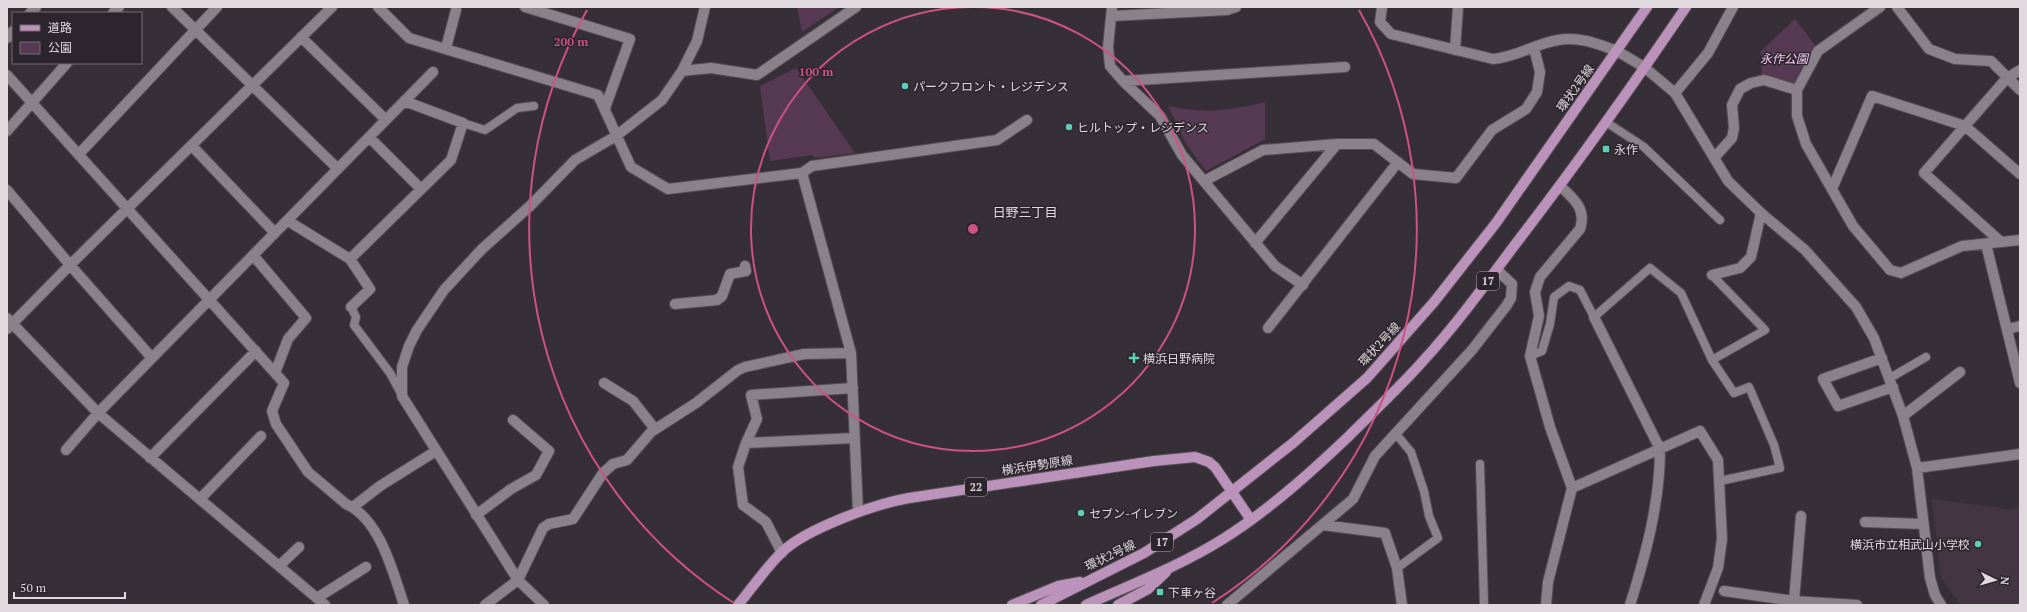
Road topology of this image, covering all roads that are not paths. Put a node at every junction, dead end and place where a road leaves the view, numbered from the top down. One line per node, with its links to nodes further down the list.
1 (172, 7): 18 (street)
2 (217, 7): 18 (street)
3 (332, 7): 19 (street)
4 (378, 7): 20 (street)
5 (525, 7): 40 (street)
6 (705, 7): 28 (street)
7 (856, 7): 28 (street)
8 (1236, 7): 17 (street)
9 (1382, 7): 22 (street)
10 (1458, 7): 22 (street)
11 (1647, 7): 23 (main road, 環状2号線 / 17)
12 (1686, 7): 26 (main road, 17)
13 (1733, 7): 36 (street)
14 (1880, 7): 34 (street)
15 (1896, 7): 31 (street)
16 (456, 10): 20 (street)
17 (1112, 12): 32 (street)
18 (196, 30): 33 (street); 51 (street)
19 (301, 37): 33 (street); 41 (street)
20 (446, 48): 40 (street)
21 (1534, 48): 22 (street); 23 (street); 53 (street)
22 (1455, 50)
23 (1617, 51): 26 (street); 117 (main road, 環状2号線 / 17)
24 (66, 64): 38 (street)
25 (1345, 67): 32 (street)
26 (1644, 67): 36 (street); 44 (main road, 17)
27 (2020, 70): 31 (street)
28 (682, 71): 47 (street)
29 (433, 72): 37 (street)
30 (7, 75): 38 (street)
31 (2006, 79): 35 (street); 45 (street)
32 (1123, 81): 57 (street)
33 (253, 85): 50 (street); 54 (street)
34 (1797, 90): 52 (street); 60 (street)
35 (2020, 90)
36 (1675, 93): 52 (street)
37 (404, 101): 41 (street); 43 (street)
38 (31, 102): 46 (street); 51 (street)
39 (534, 106): 43 (lane)
40 (605, 108): 47 (street)
41 (386, 120): 48 (street)
42 (1027, 120): 55 (street)
43 (463, 122): 59 (street)
44 (1606, 122): 58 (main road, 17); 64 (lane)
45 (1965, 126): 56 (street); 60 (street); 68 (street)
46 (7, 131)
47 (616, 136): 55 (street); 99 (street)
48 (369, 137): 54 (street); 59 (street)
49 (1337, 144): 53 (street); 57 (street); 69 (street)
50 (192, 146): 62 (street); 66 (street)
51 (79, 154): 62 (street)
52 (1714, 158): 63 (street)
53 (1398, 162): 77 (street)
54 (338, 169): 65 (street)
55 (802, 173): 87 (street)
56 (2020, 174)
57 (1204, 181): 69 (street)
58 (1560, 186): 75 (main road, 17); 88 (street)
59 (421, 189): 72 (street)
60 (1832, 189): 70 (street)
61 (7, 190): 73 (street)
62 (128, 208): 73 (street); 78 (street)
63 (1761, 213): 76 (street); 91 (street)
64 (1720, 220)
65 (288, 221): 66 (street); 72 (street)
66 (275, 233): 71 (street)
67 (2020, 240): 68 (street)
68 (2000, 242): 70 (street)
69 (1255, 243): 77 (street)
70 (1986, 244): 85 (street)
71 (253, 255): 78 (street); 94 (street)
72 (350, 259): 80 (street)
73 (70, 265): 82 (street); 90 (street)
74 (745, 266): 79 (street)
75 (1497, 270): 104 (street); 123 (main road, 17)
76 (1712, 275): 92 (lane)
77 (1303, 285): 84 (street)
78 (209, 300): 86 (street); 90 (street)
79 (675, 304)
80 (351, 307): 99 (lane)
81 (1594, 317): 88 (lane); 92 (lane); 108 (street)
82 (9, 324): 100 (street)
83 (2020, 326): 85 (street)
84 (1268, 328)
85 (2008, 329): 97 (street)
86 (256, 352): 94 (street); 112 (street)
87 (852, 353): 98 (street); 103 (street)
88 (1530, 356): 116 (street)
89 (1926, 357): 95 (lane)
90 (152, 358): 100 (street)
91 (1882, 358): 95 (street); 95 (street)
92 (1712, 360): 115 (lane)
93 (1960, 372): 101 (street)
94 (275, 373): 119 (street)
95 (1892, 382): 101 (street)
96 (604, 383): 103 (street)
97 (2020, 383)
98 (853, 388): 106 (street); 107 (street)
99 (402, 396): 110 (street)
100 (98, 413): 109 (street); 112 (street)
101 (1903, 416): 114 (street)
102 (514, 420): 121 (street)
103 (655, 429): 133 (street)
104 (1396, 434): 126 (street); 131 (lane)
105 (261, 436): 118 (street)
106 (855, 438): 107 (street); 120 (street)
107 (746, 443): 128 (street)
108 (1660, 449): 115 (street); 116 (street); 151 (street)
109 (66, 450)
110 (436, 451): 119 (street); 121 (street)
111 (2020, 454): 114 (street)
112 (150, 458): 118 (street)
113 (1480, 464): 149 (lane)
114 (1917, 468): 125 (street)
115 (1720, 481): 152 (street)
116 (1572, 488): 150 (street)
117 (1232, 493): 120 (main road, 横浜伊勢原線 / 22); 123 (main road, 横浜伊勢原線 / 22); 134 (main road, 環状2号線 / 17)
118 (200, 499): 129 (street)
119 (353, 507): 139 (street)
120 (858, 512): 128 (main road, 横浜伊勢原線 / 22)
121 (476, 516): 133 (street)
122 (1801, 516): 137 (street)
123 (1251, 520): 132 (main road, 17)
124 (1865, 522): 125 (street)
125 (1923, 524): 154 (street)
126 (1323, 525): 131 (street); 147 (street)
127 (299, 547): 129 (street)
128 (782, 552): 142 (main road, 横浜伊勢原線 / 22)
129 (279, 566): 136 (street)
130 (366, 567): 136 (street)
131 (1397, 568): 148 (street)
132 (1168, 570): 145 (main road, 17); 146 (main road)
133 (518, 580): 140 (street); 141 (street)
134 (1086, 581): 143 (main road); 144 (main road, 環状2号線 / 17)
135 (1724, 591): 137 (street)
136 (317, 598): 138 (street)
137 (1794, 601): 153 (street)
138 (325, 605)
139 (404, 605)
140 (485, 605)
141 (544, 605)
142 (738, 605)
143 (1012, 605)
144 (1041, 605)
145 (1086, 605)
146 (1118, 605)
147 (1227, 605)
148 (1402, 605)
149 (1484, 605)
150 (1546, 605)
151 (1630, 605)
152 (1704, 605)
153 (1857, 605)
154 (1941, 605)

